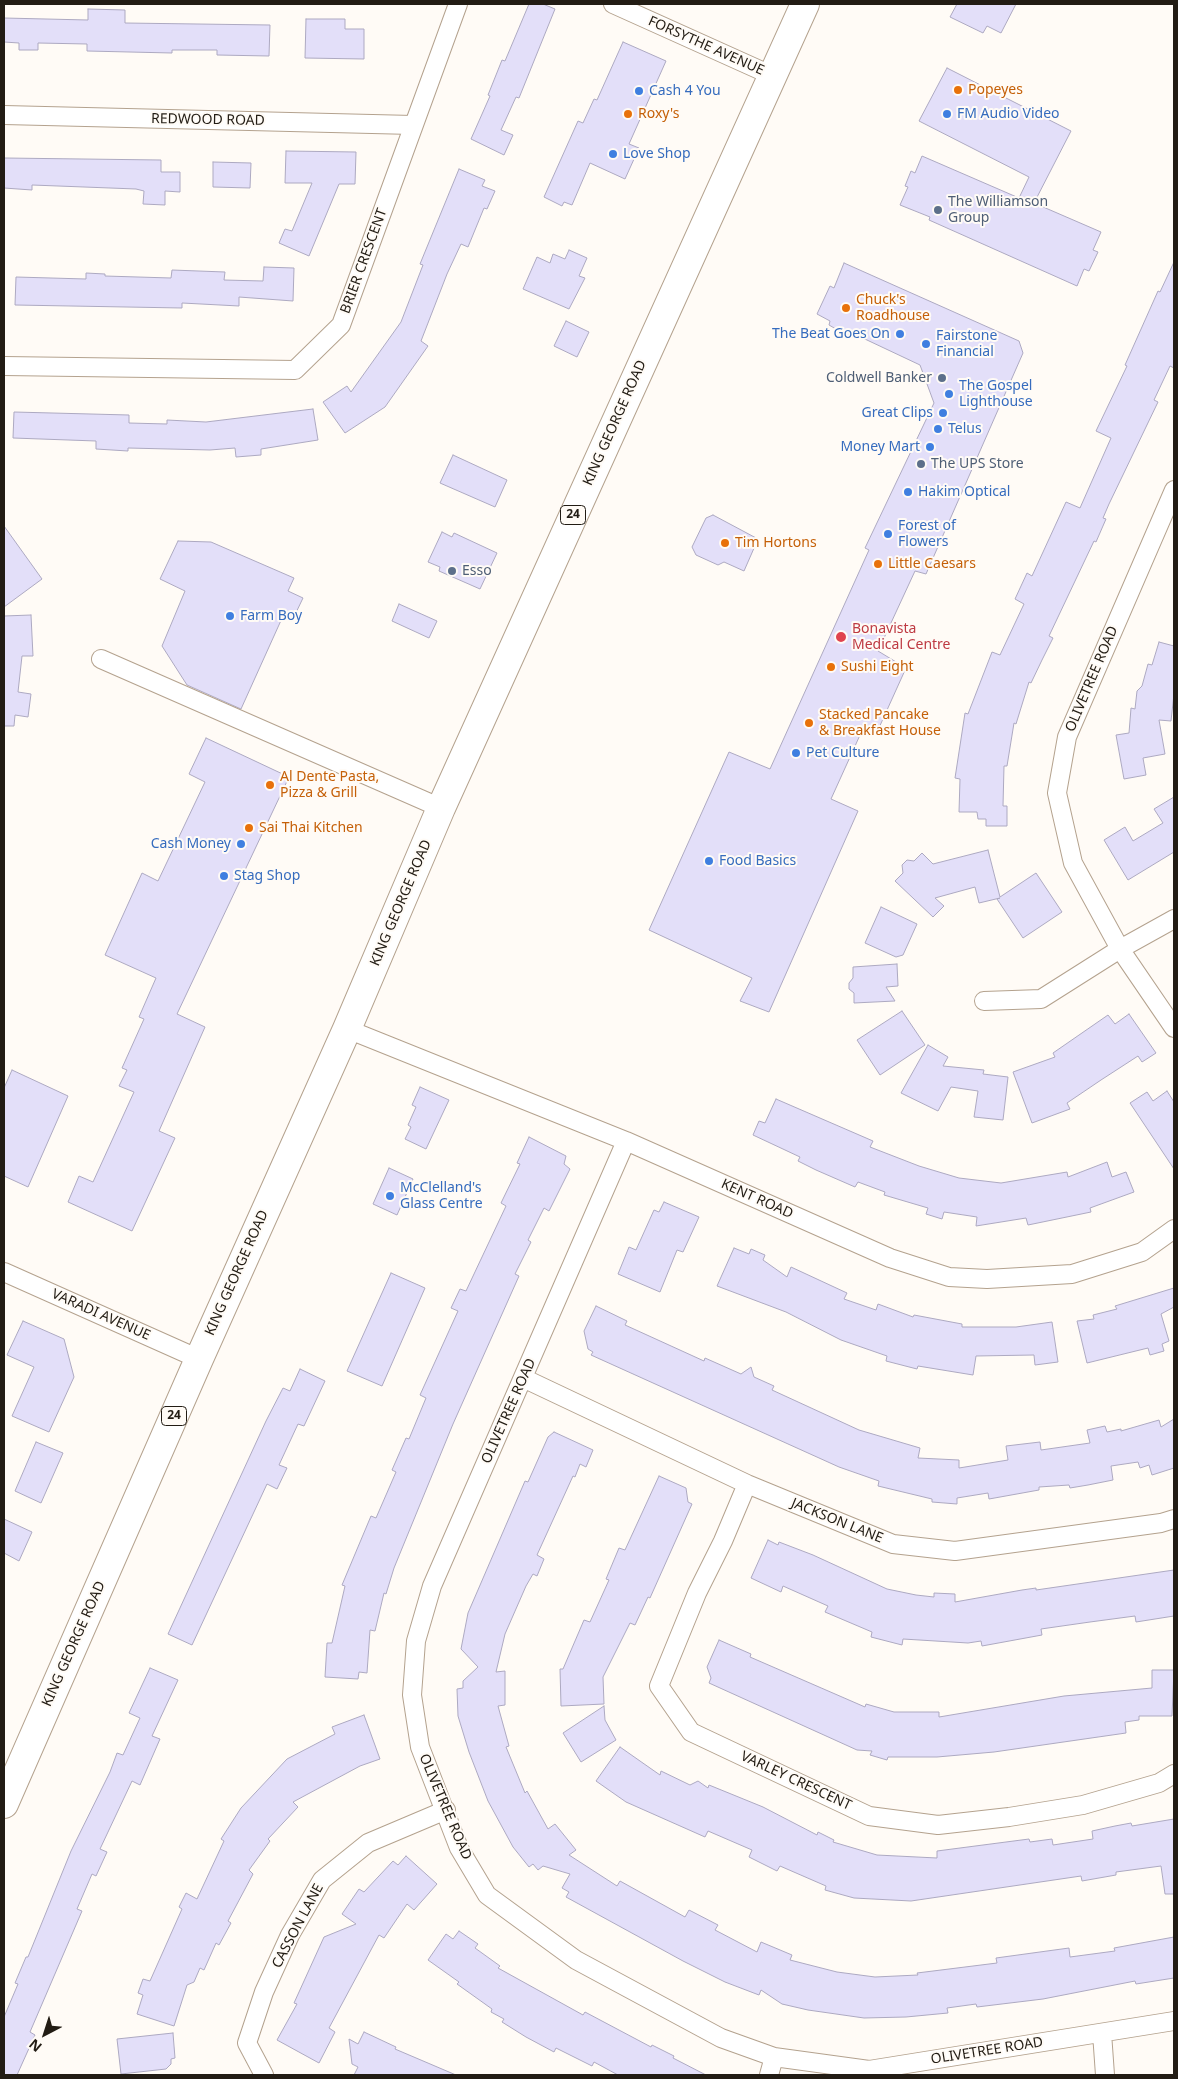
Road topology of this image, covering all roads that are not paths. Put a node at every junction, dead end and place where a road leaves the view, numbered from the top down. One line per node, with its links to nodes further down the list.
1 (458, 4): 6 (street, BRIER CRESCENT)
2 (613, 4): 4 (street, FORSYTHE AVENUE)
3 (804, 4): 4 (main road, KING GEORGE ROAD / 24)
4 (772, 76): 10 (main road, KING GEORGE ROAD / 24)
5 (4, 115): 6 (street, REDWOOD ROAD)
6 (413, 125): 7 (street, BRIER CRESCENT)
7 (4, 366)
8 (1174, 490): 12 (street, OLIVETREE ROAD)
9 (101, 659): 10 (street)
10 (441, 808): 15 (main road, KING GEORGE ROAD / 24)
11 (1174, 919): 12 (street)
12 (1120, 949): 13 (street); 14 (street, OLIVETREE ROAD)
13 (984, 1001)
14 (1174, 1028)
15 (347, 1029): 16 (street, KENT ROAD); 19 (main road, KING GEORGE ROAD / 24)
16 (626, 1140): 17 (street, KENT ROAD); 20 (street, OLIVETREE ROAD)
17 (1174, 1229)
18 (4, 1272): 19 (street, VARADI AVENUE)
19 (198, 1359): 24 (main road, KING GEORGE ROAD / 24)
20 (523, 1378): 21 (street, JACKSON LANE); 25 (street, OLIVETREE ROAD)
21 (747, 1484): 22 (street, JACKSON LANE); 23 (street, VARLEY CRESCENT)
22 (1174, 1519)
23 (1174, 1774)
24 (4, 1804)
25 (446, 1810): 28 (street, OLIVETREE ROAD); 29 (street, CASSON LANE)
26 (1174, 2022): 27 (street, OLIVETREE ROAD)
27 (1102, 2033): 28 (street, OLIVETREE ROAD); 31 (street)
28 (774, 2057): 30 (street)
29 (264, 2075)
30 (769, 2075)
31 (1105, 2075)

